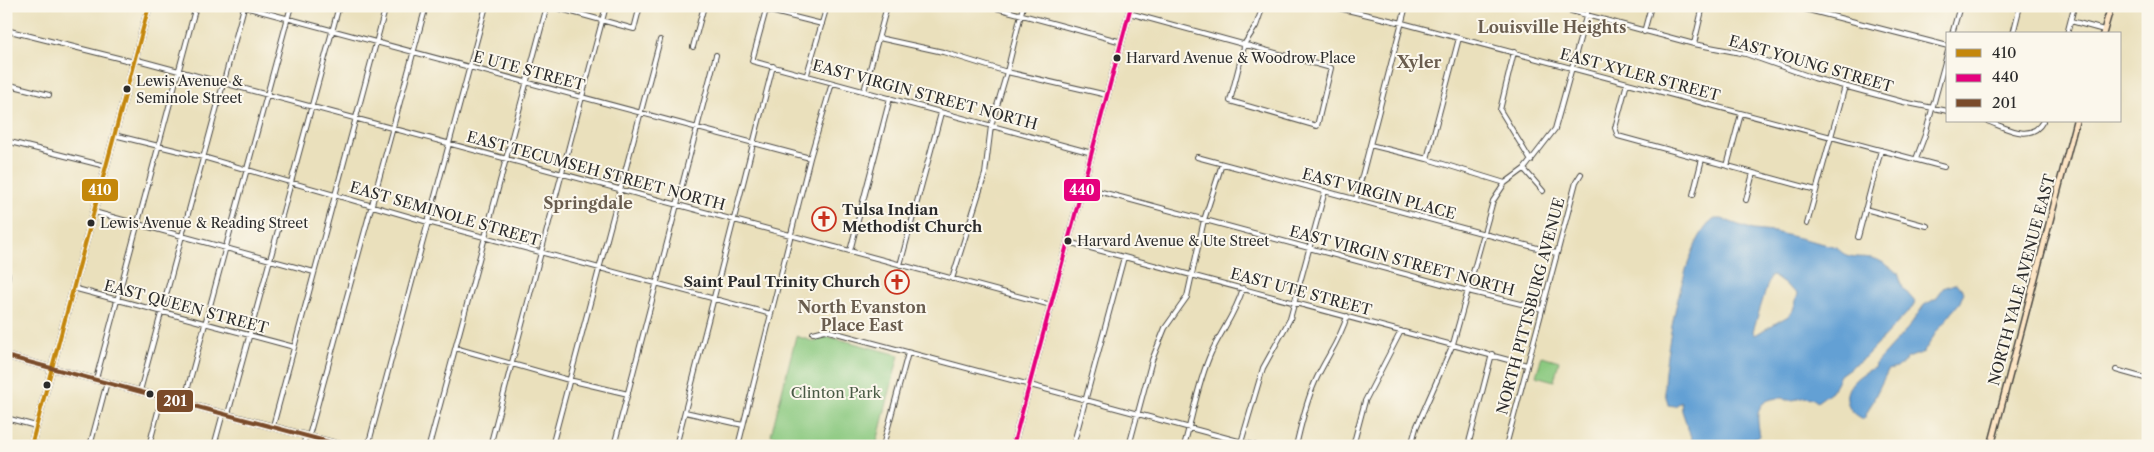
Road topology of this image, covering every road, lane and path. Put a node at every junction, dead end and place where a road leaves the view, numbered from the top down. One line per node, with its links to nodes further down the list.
1 (149, 6): 59 (main road)
2 (196, 6): 63 (street)
3 (243, 6): 34 (street, E UTE STREET); 67 (street)
4 (291, 6): 34 (street)
5 (339, 6): 40 (street)
6 (386, 6): 49 (street)
7 (426, 6): 55 (street)
8 (486, 6): 60 (street)
9 (549, 6): 35 (street); 66 (street)
10 (606, 6): 35 (street)
11 (640, 6): 35 (street)
12 (704, 6): 54 (street)
13 (827, 6): 38 (street)
14 (887, 6): 46 (street)
15 (989, 6): 32 (street)
16 (1023, 6): 32 (street)
17 (1131, 6): 31 (main road)
18 (1263, 6): 51 (street)
19 (1330, 6): 37 (street, EAST XYLER STREET)
20 (1406, 6): 37 (street)
21 (1553, 6): 33 (street, EAST YOUNG STREET)
22 (1589, 6): 33 (street)
23 (1651, 6): 41 (street)
24 (1703, 6): 52 (street)
25 (1793, 6): 53 (street)
26 (1960, 6): 42 (street)
27 (2020, 6): 43 (street)
28 (2110, 6): 45 (main road)
29 (2074, 7): 36 (street)
30 (766, 8): 38 (street); 61 (street, EAST VIRGIN STREET NORTH)
31 (1130, 13): 50 (main road); 51 (street)
32 (1022, 15): 50 (street); 64 (street)
33 (1586, 16): 41 (street, EAST YOUNG STREET); 62 (street)
34 (288, 18): 40 (street, E UTE STREET); 73 (street)
35 (604, 21): 76 (street)
36 (2070, 21): 44 (street); 45 (street)
37 (1402, 22): 47 (street, EAST XYLER STREET); 96 (street)
38 (822, 24): 65 (street)
39 (6, 30): 59 (street, EAST TECUMSEH STREET NORTH)
40 (332, 30): 49 (street, E UTE STREET); 78 (street)
41 (1644, 32): 52 (street, EAST YOUNG STREET)
42 (1953, 32)
43 (2014, 32)
44 (2067, 32)
45 (2104, 32)
46 (879, 38): 64 (street); 72 (street)
47 (1458, 38): 56 (street, EAST XYLER STREET); 104 (street)
48 (660, 40): 81 (street)
49 (377, 41): 55 (street, E UTE STREET); 84 (street)
50 (1122, 42): 75 (main road)
51 (1245, 43): 51 (street)
52 (1694, 44): 71 (street, EAST YOUNG STREET)
53 (1946, 45)
54 (693, 47)
55 (413, 51): 60 (street, E UTE STREET); 89 (street)
56 (1514, 52): 62 (street, EAST XYLER STREET); 107 (street)
57 (716, 55): 90 (street)
58 (1946, 58): 79 (street)
59 (134, 61): 63 (street, EAST TECUMSEH STREET NORTH); 91 (main road)
60 (470, 66): 66 (street, E UTE STREET); 95 (street)
61 (773, 66): 65 (street, EAST VIRGIN STREET NORTH); 94 (street)
62 (1572, 68): 69 (street, EAST XYLER STREET); 107 (street)
63 (179, 71): 67 (street, EAST TECUMSEH STREET NORTH); 97 (street)
64 (1007, 72): 75 (street); 88 (street)
65 (807, 74): 68 (street, EAST VIRGIN STREET NORTH)
66 (527, 82): 76 (street, E UTE STREET); 103 (street)
67 (223, 83): 73 (street, EAST TECUMSEH STREET NORTH); 100 (street)
68 (832, 83): 72 (street, EAST VIRGIN STREET NORTH); 102 (street)
69 (1627, 83): 83 (street, EAST XYLER STREET); 105 (street)
70 (6, 84): 74 (street)
71 (1845, 86): 79 (street, EAST YOUNG STREET); 92 (street)
72 (864, 91): 77 (street, EAST VIRGIN STREET NORTH)
73 (267, 94): 78 (street, EAST TECUMSEH STREET NORTH); 113 (street)
74 (49, 95)
75 (1107, 95): 99 (main road)
76 (584, 97): 81 (street, E UTE STREET); 115 (street)
77 (890, 98): 82 (street, EAST VIRGIN STREET NORTH); 146 (street)
78 (311, 107): 84 (street, EAST TECUMSEH STREET NORTH); 118 (street)
79 (1932, 108): 80 (street, EAST YOUNG STREET); 106 (street)
80 (1946, 111)
81 (640, 112): 90 (street, E UTE STREET); 120 (street)
82 (941, 113): 88 (street, EAST VIRGIN STREET NORTH); 151 (street)
83 (1741, 114): 92 (street, EAST XYLER STREET); 110 (street)
84 (356, 118): 89 (street, EAST TECUMSEH STREET NORTH); 124 (street)
85 (1991, 122): 86 (street)
86 (2042, 122)
87 (2076, 122): 228 (main road, NORTH YALE AVENUE EAST)
88 (991, 126): 99 (street, EAST VIRGIN STREET NORTH); 156 (street)
89 (392, 128): 95 (street, EAST TECUMSEH STREET NORTH); 129 (street)
90 (697, 128): 94 (street, E UTE STREET); 128 (street)
91 (114, 135): 97 (street, EAST SEMINOLE STREET); 109 (main road)
92 (1831, 136): 98 (street, EAST XYLER STREET); 121 (street)
93 (6, 141): 109 (street)
94 (754, 143): 102 (street, E UTE STREET); 132 (street)
95 (449, 144): 103 (street, EAST TECUMSEH STREET NORTH); 134 (street)
96 (1370, 145): 104 (street); 126 (street)
97 (158, 147): 100 (street, EAST SEMINOLE STREET); 135 (street)
98 (1881, 150): 106 (street, EAST XYLER STREET); 130 (street)
99 (1092, 154): 119 (main road)
100 (203, 157): 113 (street, EAST SEMINOLE STREET); 140 (street)
101 (1197, 157): 108 (street, EAST VIRGIN PLACE)
102 (810, 158): 138 (street)
103 (506, 159): 115 (street, EAST TECUMSEH STREET NORTH); 141 (street)
104 (1427, 159): 117 (street)
105 (1702, 159): 110 (street); 125 (street)
106 (1916, 159): 111 (street, EAST XYLER STREET)
107 (1531, 161): 112 (street)
108 (1222, 164): 122 (street, EAST VIRGIN PLACE); 133 (street)
109 (106, 166): 131 (main road)
110 (1727, 166): 114 (street)
111 (1944, 166)
112 (1524, 169): 117 (street); 123 (street)
113 (248, 170): 118 (street, EAST SEMINOLE STREET); 145 (street)
114 (1753, 172): 121 (street); 127 (street)
115 (563, 173): 120 (street, EAST TECUMSEH STREET NORTH); 148 (street)
116 (1581, 174): 147 (street, NORTH PITTSBURG AVENUE)
117 (1505, 183): 139 (street)
118 (290, 184): 124 (street, EAST SEMINOLE STREET); 150 (street)
119 (1083, 187): 133 (street, EAST VIRGIN STREET NORTH); 143 (main road)
120 (620, 189): 128 (street, EAST TECUMSEH STREET NORTH); 152 (street)
121 (1816, 190): 136 (street)
122 (1325, 191): 126 (street, EAST VIRGIN PLACE); 144 (street)
123 (1543, 191)
124 (334, 194): 129 (street, EAST SEMINOLE STREET); 154 (street)
125 (1693, 195)
126 (1356, 199): 139 (street, EAST VIRGIN PLACE)
127 (1746, 200)
128 (677, 204): 132 (street, EAST TECUMSEH STREET NORTH); 157 (street)
129 (373, 205): 134 (street, EAST SEMINOLE STREET); 202 (street)
130 (1865, 209): 137 (street); 142 (street)
131 (94, 212): 135 (street); 158 (main road)
132 (734, 219): 138 (street, EAST TECUMSEH STREET NORTH); 163 (street)
133 (1204, 220): 144 (street, EAST VIRGIN STREET NORTH); 155 (street)
134 (428, 222): 141 (street, EAST SEMINOLE STREET); 210 (street)
135 (138, 223): 140 (street); 162 (street)
136 (1807, 224)
137 (1927, 226)
138 (791, 234): 146 (street, EAST TECUMSEH STREET NORTH); 168 (street)
139 (1483, 234): 147 (street, EAST VIRGIN PLACE); 161 (street)
140 (182, 236): 145 (street); 167 (street)
141 (484, 237): 148 (street, EAST SEMINOLE STREET); 176 (street)
142 (1858, 237)
143 (1068, 242): 149 (street, EAST UTE STREET); 165 (main road)
144 (1309, 248): 161 (street, EAST VIRGIN STREET NORTH); 164 (street)
145 (226, 249): 150 (street); 170 (street)
146 (850, 251): 151 (street, EAST TECUMSEH STREET NORTH)
147 (1556, 252): 166 (street, NORTH PITTSBURG AVENUE)
148 (542, 253): 152 (street, EAST SEMINOLE STREET); 180 (street)
149 (1124, 257): 155 (street, EAST UTE STREET); 192 (street)
150 (269, 260): 154 (street); 173 (street)
151 (900, 265): 156 (street, EAST TECUMSEH STREET NORTH)
152 (599, 268): 157 (street, EAST SEMINOLE STREET); 186 (street)
153 (6, 270): 160 (street)
154 (314, 272): 175 (street)
155 (1192, 274): 159 (street, EAST UTE STREET); 196 (street)
156 (952, 279): 165 (street, EAST TECUMSEH STREET NORTH)
157 (656, 284): 163 (street, EAST SEMINOLE STREET); 190 (street)
158 (73, 288): 162 (street, EAST QUEEN STREET); 182 (main road)
159 (1243, 288): 164 (street, EAST UTE STREET); 201 (street)
160 (6, 289)
161 (1468, 291): 166 (street, EAST VIRGIN STREET NORTH); 174 (street)
162 (117, 300): 167 (street, EAST QUEEN STREET); 184 (street)
163 (714, 300): 168 (street, EAST SEMINOLE STREET); 194 (street)
164 (1295, 302): 169 (street, EAST UTE STREET); 203 (street)
165 (1051, 305): 188 (main road)
166 (1542, 309): 181 (street, NORTH PITTSBURG AVENUE)
167 (161, 311): 170 (street, EAST QUEEN STREET); 189 (street)
168 (770, 314): 198 (street)
169 (1347, 316): 171 (street, EAST UTE STREET); 223 (street)
170 (206, 323): 173 (street, EAST QUEEN STREET); 193 (street)
171 (1401, 331): 174 (street, EAST UTE STREET); 224 (street)
172 (813, 333): 177 (street)
173 (250, 335): 175 (street, EAST QUEEN STREET); 195 (street)
174 (1453, 344): 178 (street, EAST UTE STREET); 225 (street)
175 (294, 347): 200 (street)
176 (455, 348): 180 (street); 211 (street)
177 (908, 353): 188 (street); 217 (street)
178 (1492, 354): 181 (street, EAST UTE STREET); 226 (street)
179 (6, 356): 182 (main road)
180 (513, 364): 186 (street); 212 (street)
181 (1527, 365): 227 (street, NORTH PITTSBURG AVENUE)
182 (52, 367): 184 (main road); 199 (main road)
183 (2116, 370): 185 (street)
184 (96, 379): 187 (main road)
185 (2148, 379)
186 (569, 380): 190 (street); 213 (street)
187 (107, 382): 189 (main road); 205 (street)
188 (1030, 385): 192 (street); 218 (main road)
189 (140, 390): 191 (main road)
190 (628, 394): 214 (street)
191 (162, 396): 193 (main road); 206 (street)
192 (1085, 400): 196 (street); 219 (street)
193 (184, 402): 195 (main road)
194 (685, 412): 198 (street); 215 (street)
195 (226, 414): 200 (main road); 207 (street)
196 (1137, 414): 201 (street); 220 (street)
197 (6, 418): 199 (street)
198 (743, 425): 216 (street)
199 (36, 426): 204 (main road)
200 (272, 426): 202 (main road)
201 (1189, 427): 203 (street); 221 (street)
202 (308, 435): 208 (street); 209 (main road)
203 (1241, 444): 222 (street)
204 (31, 446)
205 (90, 446)
206 (149, 446)
207 (214, 446)
208 (303, 446)
209 (345, 446)
210 (368, 446)
211 (429, 446)
212 (490, 446)
213 (552, 446)
214 (614, 446)
215 (676, 446)
216 (738, 446)
217 (882, 446)
218 (1013, 446)
219 (1073, 446)
220 (1129, 446)
221 (1184, 446)
222 (1257, 446)
223 (1296, 446)
224 (1353, 446)
225 (1411, 446)
226 (1468, 446)
227 (1506, 446)
228 (1991, 446)

